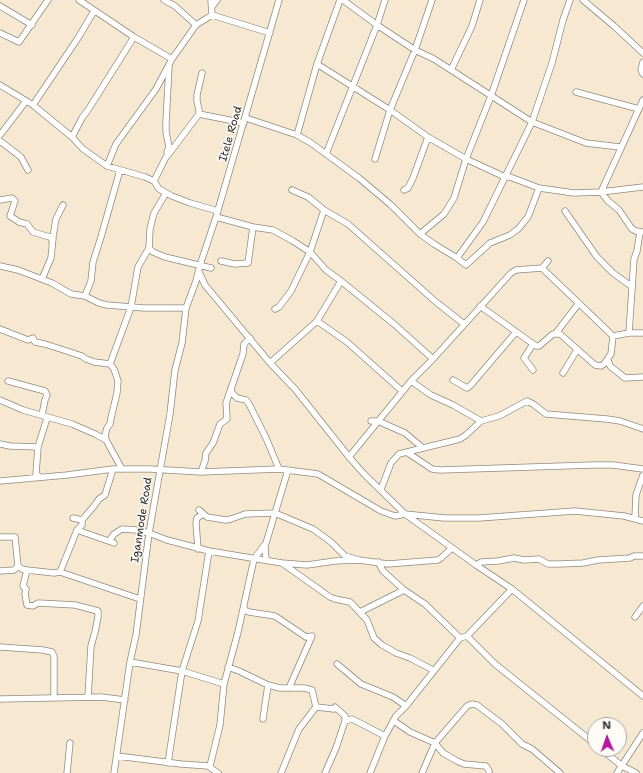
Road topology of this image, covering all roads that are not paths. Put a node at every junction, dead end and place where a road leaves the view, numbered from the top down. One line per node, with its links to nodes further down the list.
1 (48, 0): 18 (street)
2 (78, 0): 16 (street)
3 (164, 0): 19 (street)
4 (211, 0): 15 (street)
5 (217, 0): 15 (street)
6 (279, 0): 22 (street, Itele Road)
7 (341, 0): 20 (street); 28 (street)
8 (385, 0): 20 (street)
9 (432, 0): 24 (street)
10 (480, 0): 29 (street)
11 (524, 0): 35 (street)
12 (570, 0): 43 (street)
13 (583, 0): 25 (street)
14 (0, 6): 18 (street)
15 (212, 7): 17 (street)
16 (94, 11): 23 (street); 38 (street)
17 (212, 15): 19 (street); 22 (street)
18 (32, 25): 21 (street)
19 (196, 25): 26 (street)
20 (377, 25): 24 (street); 33 (street)
21 (0, 33)
22 (270, 33): 42 (street, Itele Road)
23 (134, 37): 26 (street); 46 (street)
24 (415, 50): 29 (street); 40 (street)
25 (643, 53)
26 (171, 62): 51 (street); 54 (street)
27 (643, 62): 31 (street)
28 (317, 64): 33 (street); 44 (street)
29 (451, 70): 35 (street)
30 (202, 73): 41 (street)
31 (643, 74)
32 (0, 85): 37 (street)
33 (353, 87): 40 (street); 50 (street)
34 (576, 92): 39 (street)
35 (491, 96): 43 (street); 53 (street)
36 (643, 100): 39 (street)
37 (26, 101): 38 (street); 45 (street)
38 (33, 105): 46 (street)
39 (639, 109): 49 (street)
40 (390, 110): 47 (street); 52 (street)
41 (199, 114): 42 (street); 51 (street)
42 (245, 121): 44 (street); 69 (street, Itele Road)
43 (532, 122): 49 (street); 57 (street)
44 (297, 134): 50 (street)
45 (0, 135)
46 (72, 137): 54 (street)
47 (428, 137): 53 (street); 62 (street)
48 (0, 141): 55 (street)
49 (620, 147): 63 (street)
50 (326, 154): 72 (street)
51 (168, 155): 58 (street)
52 (375, 159)
53 (466, 159): 57 (street); 72 (street)
54 (107, 166): 56 (street)
55 (28, 170)
56 (120, 170): 58 (street); 89 (street)
57 (505, 177): 60 (street); 76 (street)
58 (154, 181): 64 (street)
59 (643, 186): 63 (street)
60 (539, 188): 63 (street); 76 (street)
61 (292, 190): 67 (street)
62 (404, 190)
63 (601, 192): 71 (street)
64 (166, 193): 69 (street); 74 (street)
65 (0, 200): 73 (street)
66 (63, 205): 73 (street)
67 (324, 210): 75 (street); 96 (street)
68 (565, 211): 88 (street)
69 (217, 214): 70 (street); 79 (street, Itele Road)
70 (253, 227): 75 (street); 77 (street)
71 (641, 232): 88 (street)
72 (420, 234): 76 (street)
73 (53, 238): 84 (street)
74 (149, 248): 79 (street); 92 (street)
75 (310, 252): 86 (street); 94 (street)
76 (457, 258)
77 (221, 261)
78 (548, 261): 82 (street)
79 (200, 265): 81 (street); 83 (street, Itele Road)
80 (0, 266): 84 (street)
81 (211, 268)
82 (542, 268): 90 (street); 91 (street)
83 (199, 272): 85 (street, Iganmode Road); 87 (street)
84 (42, 279): 89 (street)
85 (196, 281): 87 (street); 93 (street, Iganmode Road)
86 (341, 281): 95 (street); 106 (street)
87 (205, 285): 103 (street)
88 (632, 286): 100 (street)
89 (85, 296): 92 (street)
90 (579, 303): 99 (street); 102 (street)
91 (480, 306): 96 (street); 98 (street)
92 (131, 307): 93 (street); 109 (street)
93 (186, 308): 132 (street, Iganmode Road)
94 (275, 308)
95 (317, 321): 108 (street); 117 (street)
96 (464, 324): 106 (street)
97 (0, 329): 109 (street)
98 (516, 332): 104 (street); 113 (street)
99 (556, 333): 104 (street); 105 (street)
100 (629, 333): 101 (street); 102 (street)
101 (643, 333)
102 (614, 336): 107 (street)
103 (250, 338): 108 (street); 116 (street)
104 (533, 344): 110 (street)
105 (577, 350): 107 (street); 111 (street)
106 (433, 359): 115 (street)
107 (608, 360): 112 (street)
108 (270, 363): 129 (street)
109 (110, 364): 124 (street)
110 (533, 370)
111 (563, 373)
112 (643, 377)
113 (453, 380)
114 (8, 381): 119 (street)
115 (411, 381): 117 (street); 122 (street)
116 (231, 388): 133 (street); 136 (street)
117 (402, 391): 120 (street)
118 (0, 400): 119 (street)
119 (44, 416): 124 (street); 126 (street)
120 (378, 420): 121 (street); 127 (street); 129 (street)
121 (371, 421)
122 (481, 421): 123 (street); 127 (street)
123 (643, 429)
124 (104, 437): 131 (street)
125 (0, 444): 126 (street)
126 (38, 447): 138 (street)
127 (423, 448): 128 (street)
128 (408, 453): 134 (street); 140 (street)
129 (349, 457): 140 (street)
130 (113, 469): 131 (street); 138 (street); 145 (street)
131 (122, 469): 132 (street)
132 (161, 469): 136 (street); 148 (street, Iganmode Road)
133 (279, 469): 135 (street); 136 (street)
134 (643, 469)
135 (288, 470): 141 (street); 142 (street)
136 (201, 472)
137 (643, 475): 144 (street)
138 (40, 477): 139 (street)
139 (0, 481)
140 (381, 489): 142 (street)
141 (275, 513): 150 (street); 152 (street); 157 (street)
142 (405, 514): 144 (street); 151 (street)
143 (73, 518): 145 (street)
144 (635, 518): 146 (street)
145 (82, 520): 147 (street)
146 (643, 521)
147 (77, 530): 148 (street); 164 (street)
148 (149, 533): 152 (street); 167 (street, Iganmode Road)
149 (0, 537): 161 (street)
150 (265, 546): 155 (street); 156 (street)
151 (452, 548): 158 (street); 160 (street)
152 (198, 549): 153 (street)
153 (209, 551): 155 (street); 179 (street)
154 (643, 556): 160 (street)
155 (254, 559): 156 (street); 168 (street)
156 (266, 560): 159 (street)
157 (359, 560): 158 (street); 159 (street)
158 (378, 562): 166 (street)
159 (282, 563): 170 (street)
160 (476, 565): 165 (street)
161 (18, 566): 162 (street); 163 (street)
162 (27, 570): 164 (street); 184 (street)
163 (0, 571)
164 (60, 572): 167 (street)
165 (512, 589): 172 (street); 183 (street)
166 (404, 590): 170 (street); 173 (street)
167 (140, 599): 175 (street, Iganmode Road)
168 (244, 606): 177 (street); 182 (street)
169 (643, 606): 171 (street)
170 (360, 612): 178 (street)
171 (635, 617)
172 (467, 636): 173 (street); 195 (street)
173 (460, 638): 178 (street)
174 (0, 647): 185 (street)
175 (130, 662): 179 (street); 187 (street, Iganmode Road)
176 (337, 664): 188 (street)
177 (228, 667): 180 (street); 181 (street)
178 (433, 670): 188 (street)
179 (182, 671): 180 (street); 200 (street)
180 (224, 684): 201 (street)
181 (268, 685): 182 (street); 190 (street)
182 (289, 688): 189 (street)
183 (643, 696)
184 (88, 697): 185 (street); 187 (street)
185 (54, 698): 186 (street)
186 (0, 699)
187 (124, 700): 198 (street, Iganmode Road)
188 (406, 706): 192 (street)
189 (316, 707): 191 (street); 207 (street)
190 (263, 719)
191 (345, 719): 194 (street); 208 (street)
192 (394, 721): 194 (street); 197 (street)
193 (643, 733): 202 (street)
194 (385, 736): 209 (street)
195 (587, 738)
196 (70, 743): 204 (street)
197 (435, 743): 203 (street); 210 (street); 211 (street)
198 (117, 756): 200 (street); 205 (street, Iganmode Road)
199 (611, 757): 202 (street)
200 (168, 763): 201 (street)
201 (210, 766): 206 (street)
202 (622, 766): 212 (street); 213 (street)
203 (489, 772)
204 (67, 773)
205 (114, 773)
206 (218, 773)
207 (281, 773)
208 (325, 773)
209 (370, 773)
210 (422, 773)
211 (560, 773)
212 (617, 773)
213 (636, 773)

